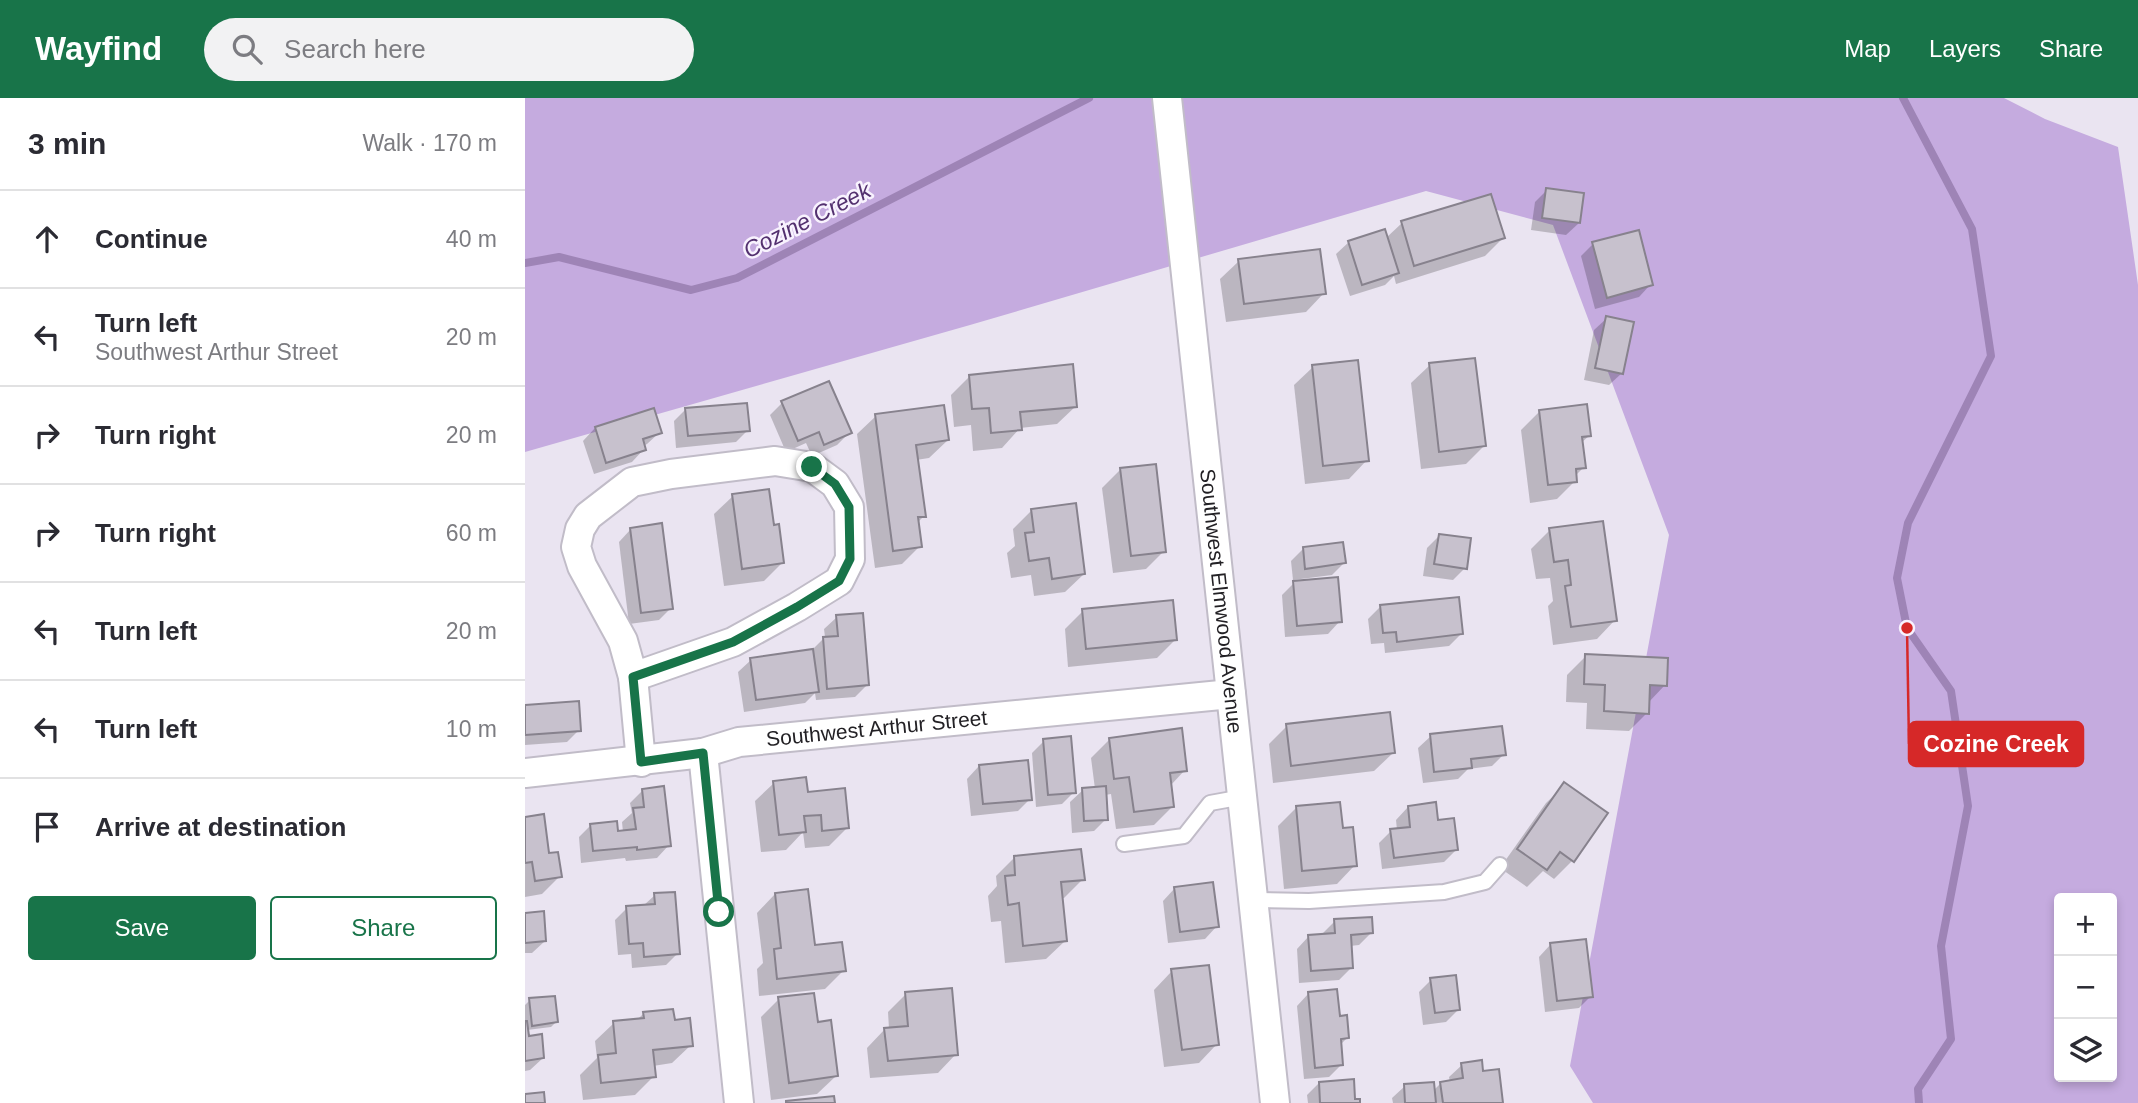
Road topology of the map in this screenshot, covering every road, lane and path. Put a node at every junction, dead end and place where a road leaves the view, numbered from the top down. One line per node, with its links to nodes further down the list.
1 (1167, 98): 3 (street, Southwest Elmwood Avenue)
2 (633, 677): 2 (street); 5 (street)
3 (1231, 694): 4 (street, Southwest Arthur Street); 7 (street, Southwest Elmwood Avenue)
4 (703, 753): 5 (street, Southwest Arthur Street); 11 (street)
5 (641, 762): 6 (street, Southwest Arthur Street)
6 (525, 773)
7 (1243, 797): 8 (lane); 10 (street, Southwest Elmwood Avenue)
8 (1124, 844)
9 (1500, 865): 10 (lane)
10 (1253, 900): 12 (street, Southwest Elmwood Avenue)
11 (739, 1103)
12 (1275, 1103)

